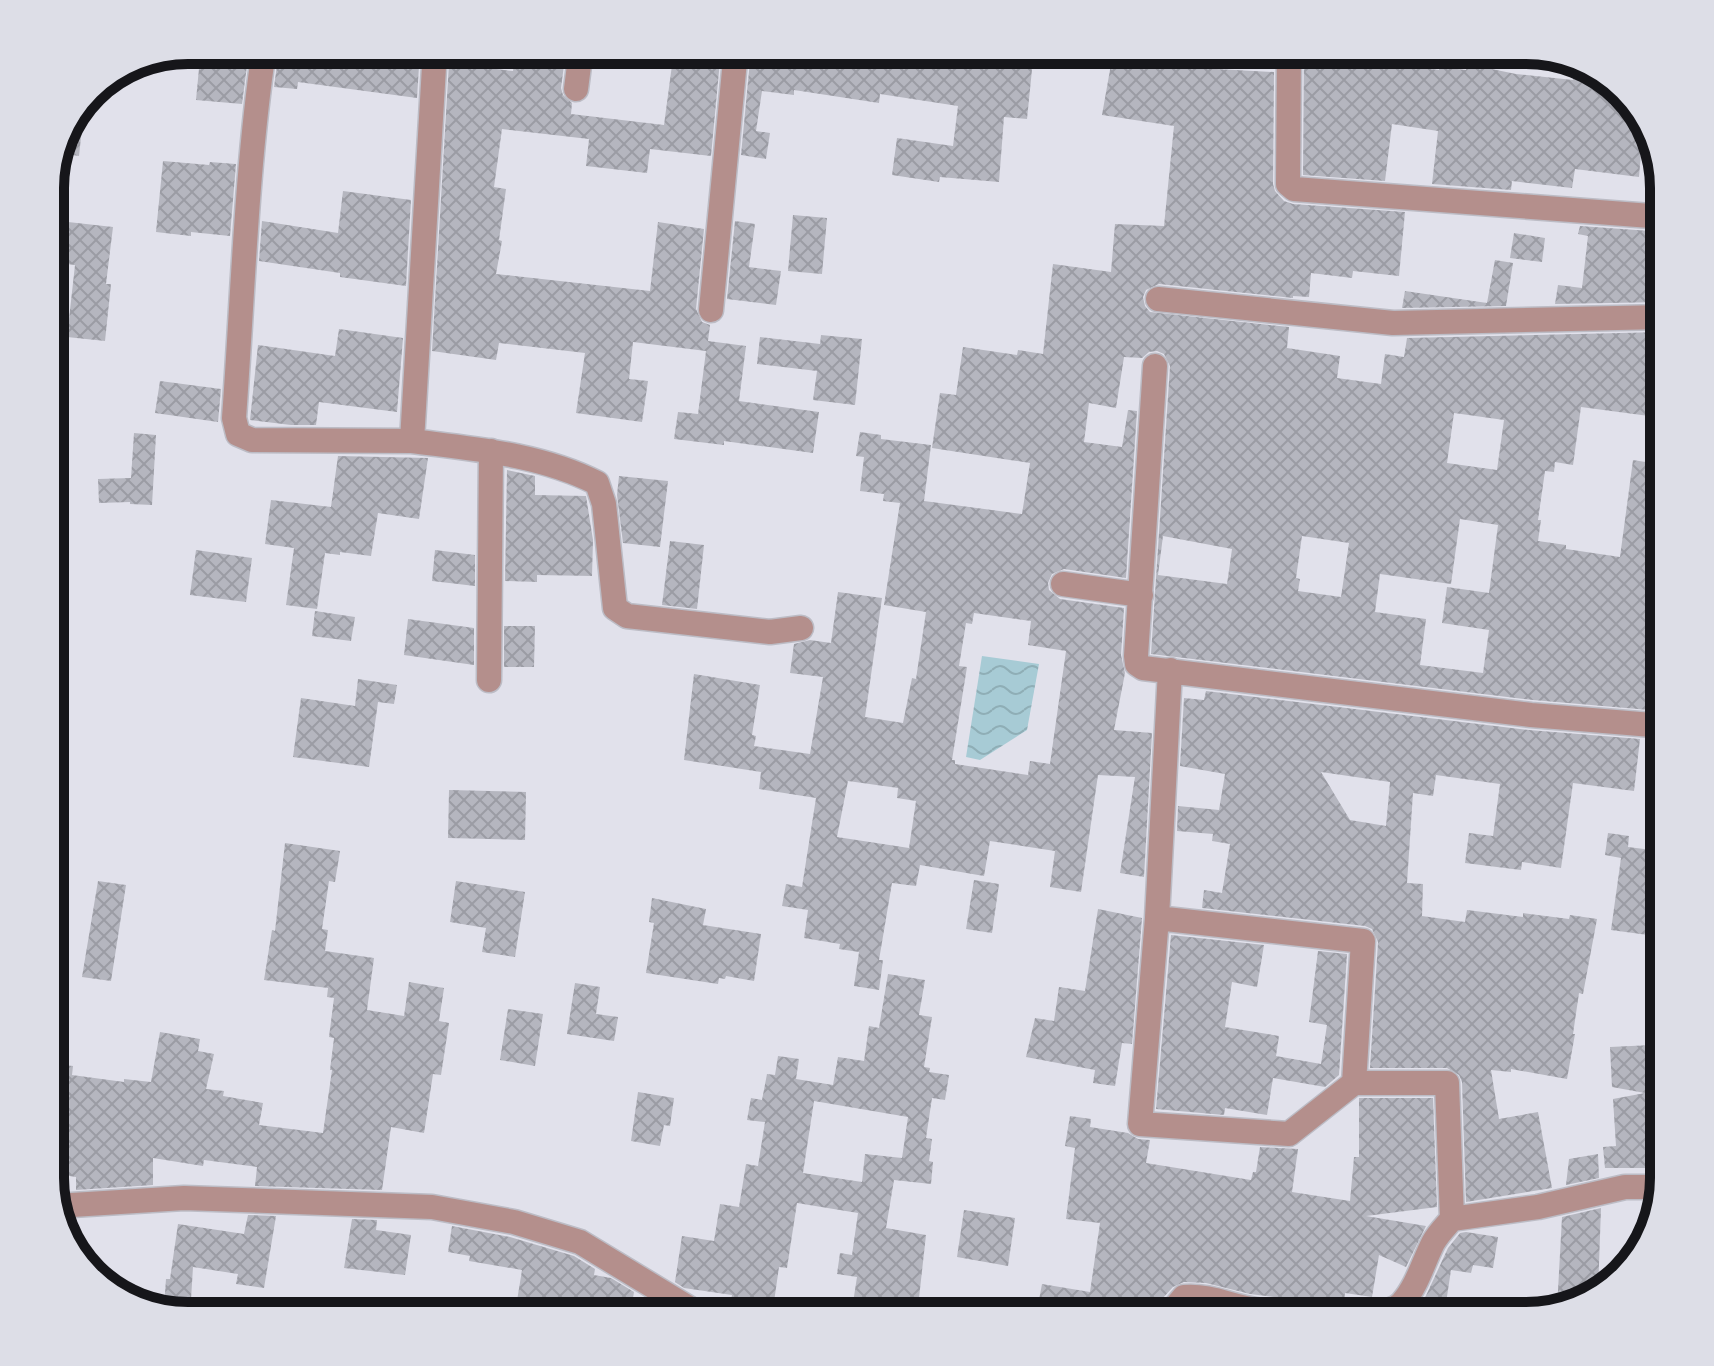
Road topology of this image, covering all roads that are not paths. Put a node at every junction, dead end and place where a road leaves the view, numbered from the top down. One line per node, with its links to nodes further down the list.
1 (262, 64): 12 (street)
2 (434, 64): 12 (street)
3 (579, 64): 6 (street)
4 (735, 64): 9 (street)
5 (1289, 64): 7 (street)
6 (576, 89)
7 (1650, 216)
8 (1158, 299): 10 (street)
9 (711, 310)
10 (1650, 317)
11 (1155, 366): 15 (street)
12 (412, 441): 13 (street)
13 (491, 451): 16 (street); 18 (street)
14 (1063, 584): 15 (street)
15 (1141, 595): 17 (street)
16 (801, 628)
17 (1170, 670): 19 (street); 20 (street)
18 (489, 680)
19 (1650, 725)
20 (1157, 918): 21 (street); 21 (street)
21 (1354, 1083): 24 (street)
22 (1649, 1187): 24 (street)
23 (67, 1205): 25 (street)
24 (1452, 1219): 28 (street)
25 (679, 1302)
26 (1180, 1302): 27 (street)
27 (1226, 1302)
28 (1402, 1302)

